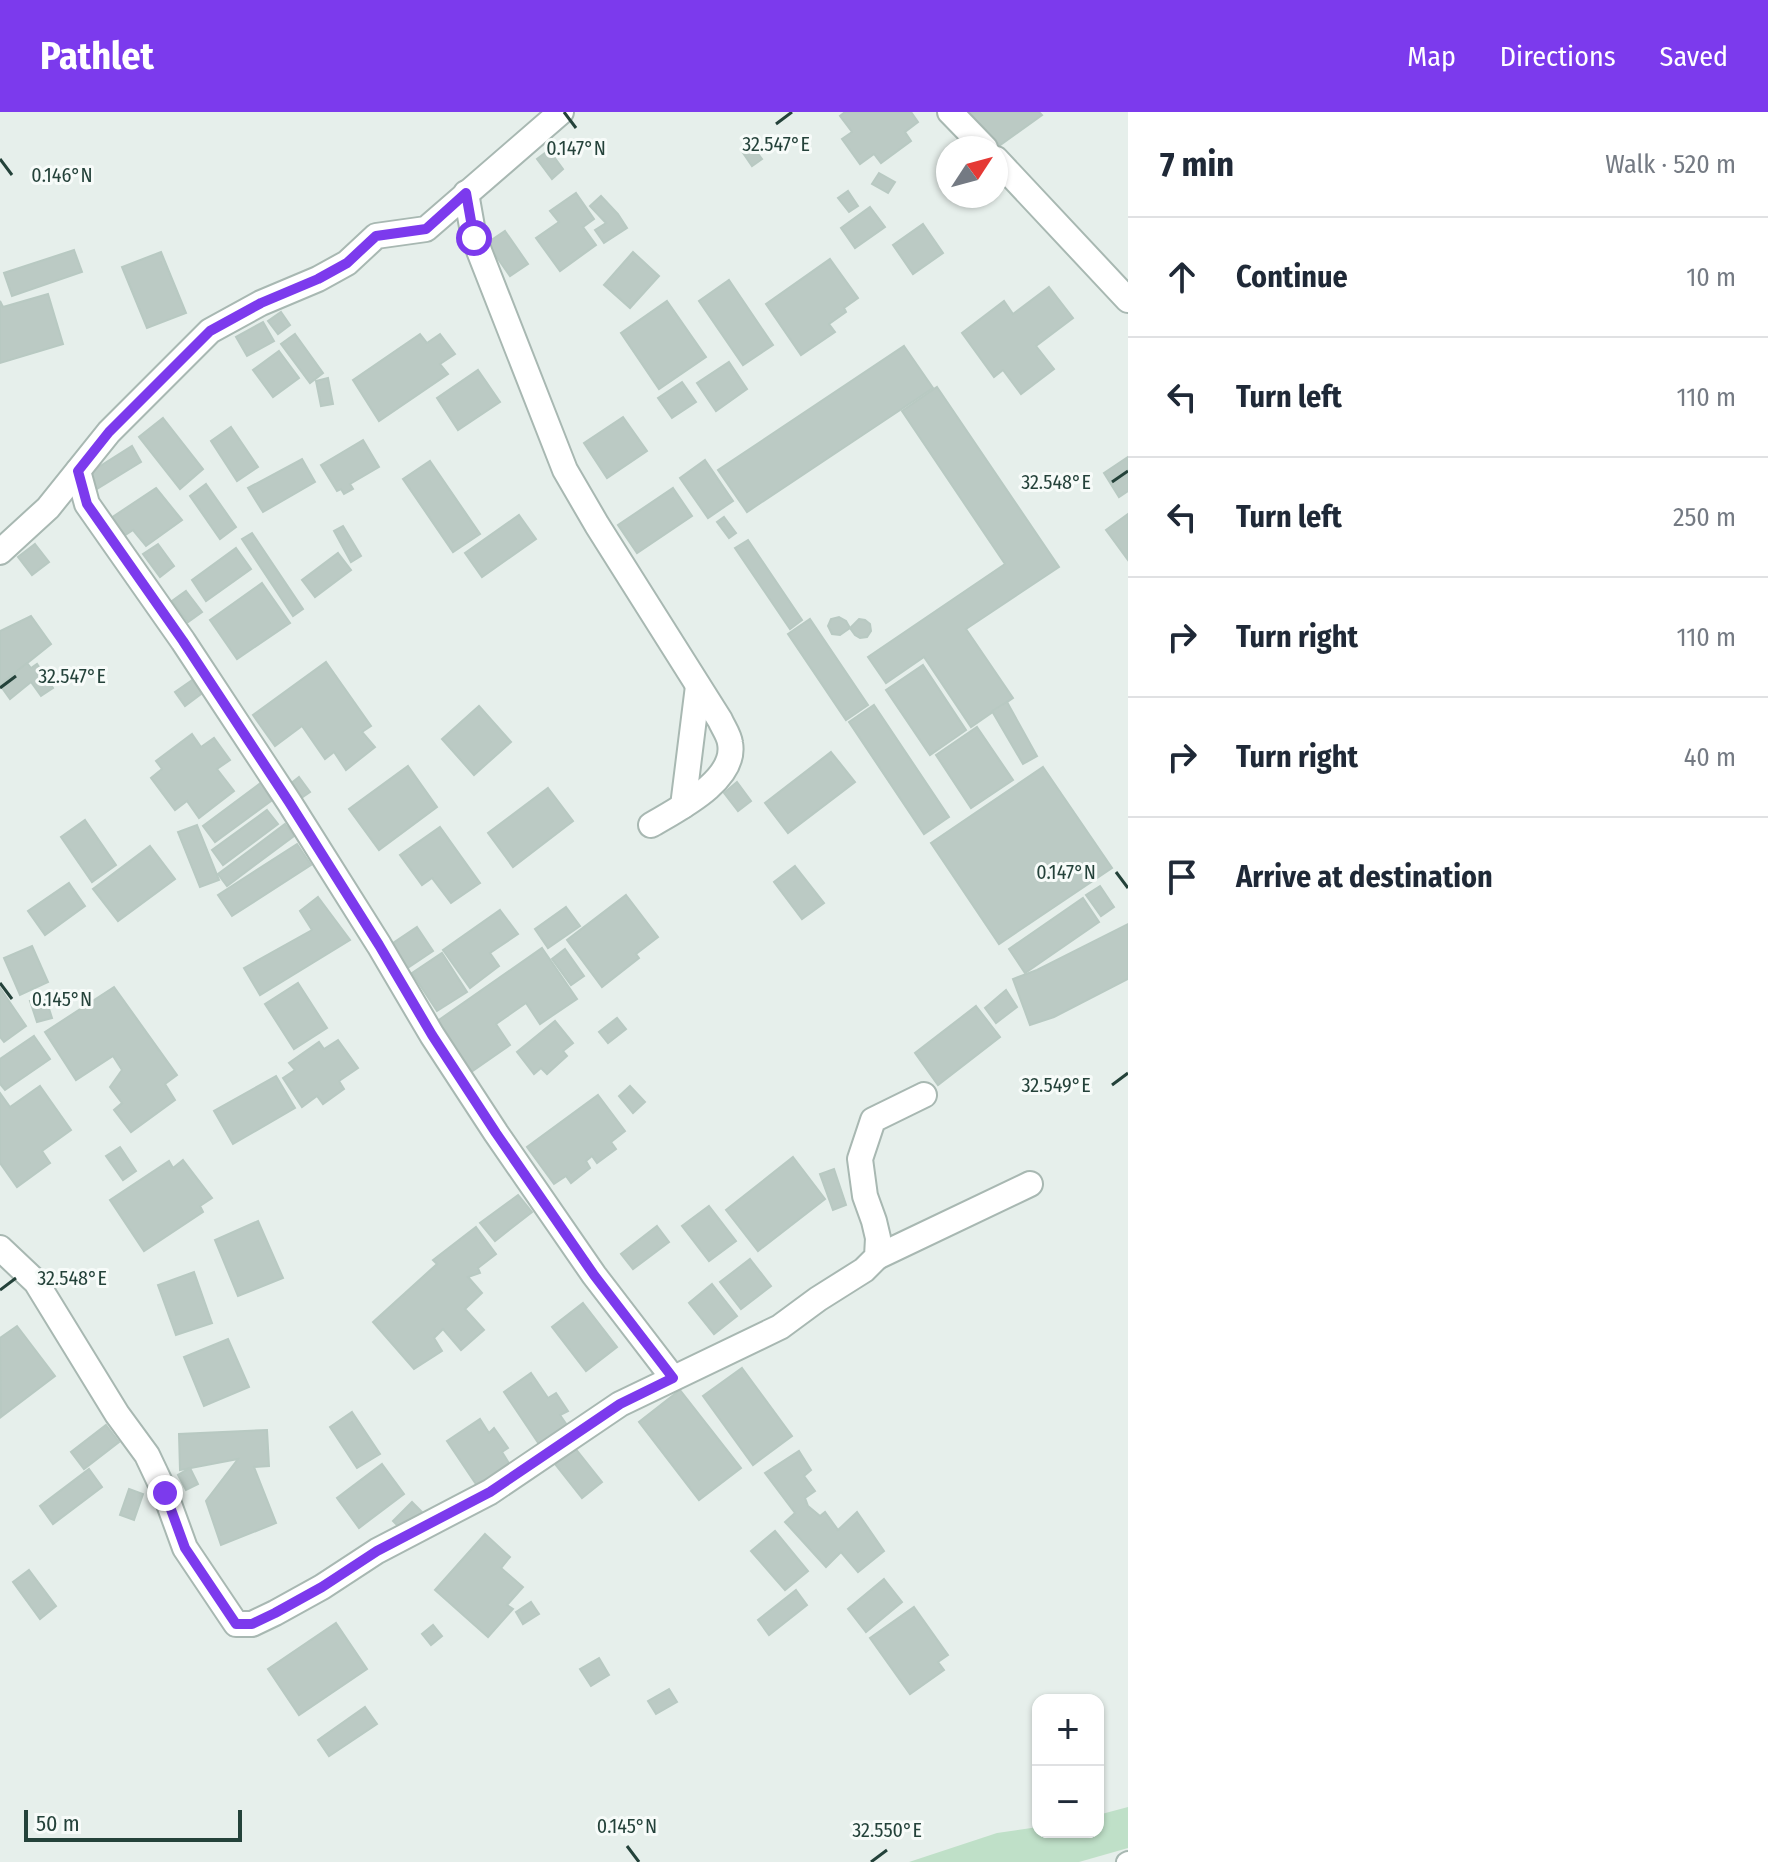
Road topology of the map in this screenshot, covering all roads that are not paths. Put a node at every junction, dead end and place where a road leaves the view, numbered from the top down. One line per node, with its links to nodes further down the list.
1 (561, 112): 5 (street)
2 (950, 112): 3 (street)
3 (973, 136)
4 (1008, 172): 6 (street)
5 (466, 193): 7 (street); 9 (street)
6 (1128, 300)
7 (78, 471): 8 (street); 16 (street)
8 (0, 552)
9 (698, 686): 10 (street); 10 (street)
10 (683, 806): 11 (street)
11 (651, 825)
12 (924, 1095): 15 (street)
13 (1030, 1184): 15 (street)
14 (0, 1248): 16 (street)
15 (877, 1257): 16 (street)
16 (673, 1378)

